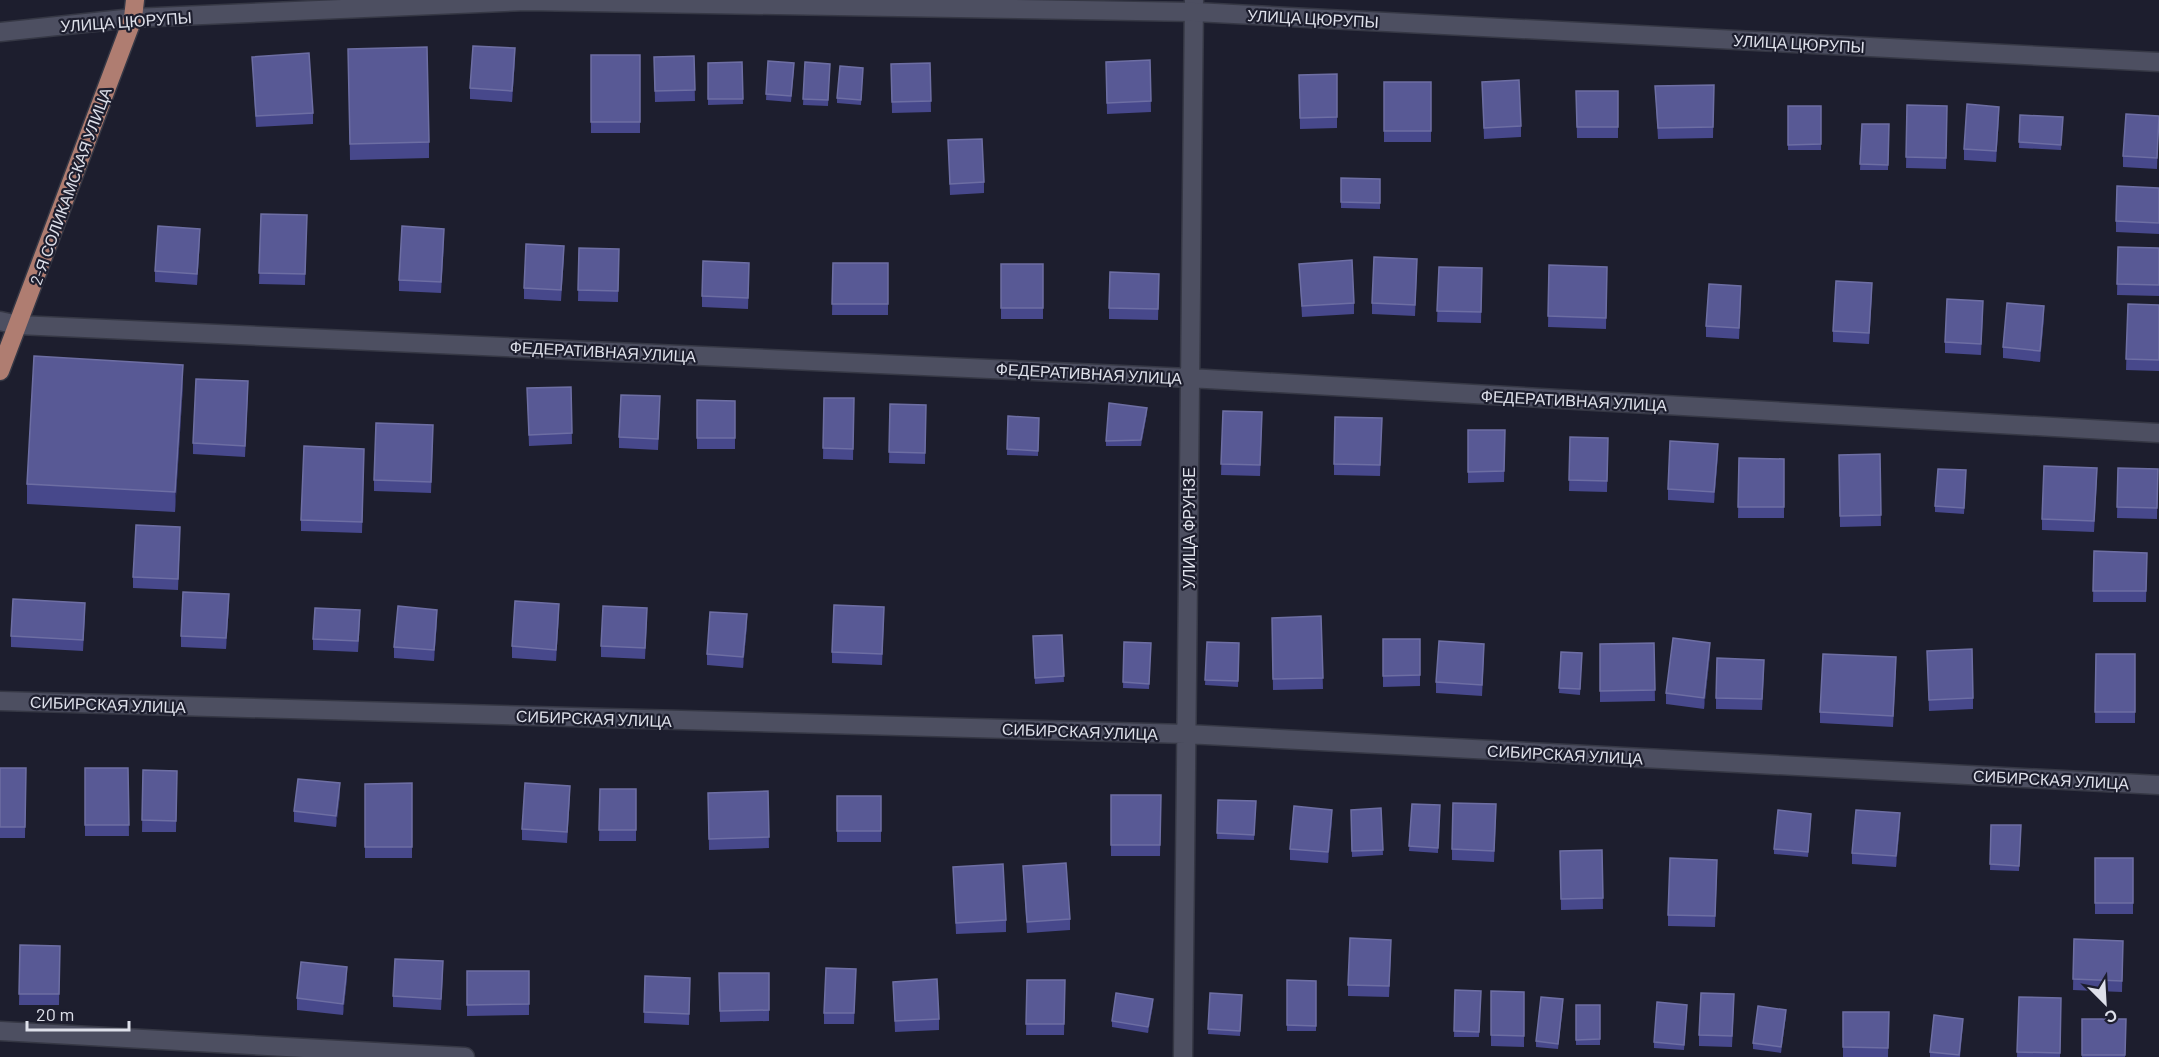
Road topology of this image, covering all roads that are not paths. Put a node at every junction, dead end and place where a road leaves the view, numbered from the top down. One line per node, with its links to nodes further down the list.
1 (903, 4): 2 (street, УЛИЦА ЦЮРУПЫ); 3 (street, УЛИЦА ЦЮРУПЫ)
2 (1195, 6): 5 (street, УЛИЦА ЦЮРУПЫ); 9 (street, УЛИЦА ФРУНЗЕ)
3 (134, 9): 4 (street, УЛИЦА ЦЮРУПЫ); 7 (main road, 2-Я СОЛИКАМСКАЯ УЛИЦА)
4 (0, 32)
5 (2159, 62)
6 (0, 321): 7 (street, ФЕДЕРАТИВНАЯ УЛИЦА)
7 (18, 325): 8 (main road, 2-Я СОЛИКАМСКАЯ УЛИЦА); 9 (street, ФЕДЕРАТИВНАЯ УЛИЦА)
8 (0, 371)
9 (1189, 378): 10 (street, ФЕДЕРАТИВНАЯ УЛИЦА); 12 (street, УЛИЦА ФРУНЗЕ)
10 (2159, 433)
11 (0, 701): 12 (street, СИБИРСКАЯ УЛИЦА)
12 (1186, 734): 13 (street, СИБИРСКАЯ УЛИЦА); 16 (street, УЛИЦА ФРУНЗЕ)
13 (2159, 785)
14 (0, 1031): 15 (street)
15 (465, 1057)
16 (1184, 1057)

